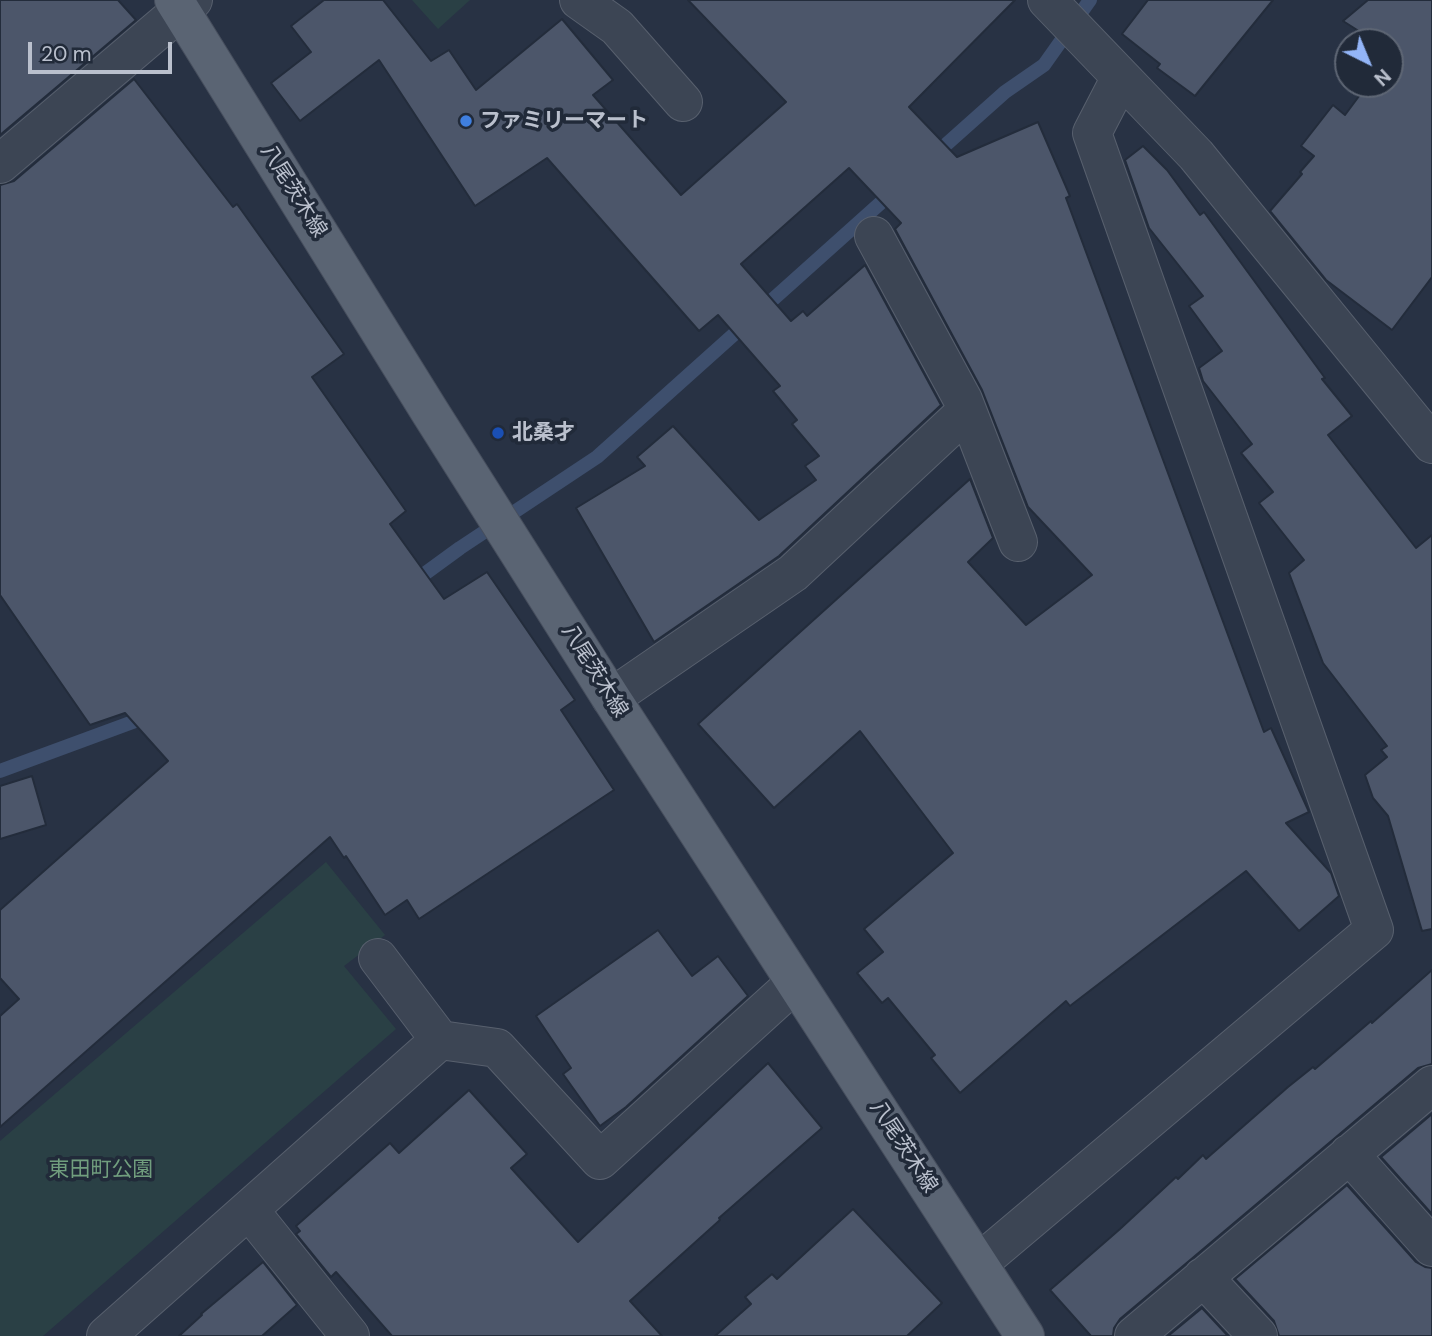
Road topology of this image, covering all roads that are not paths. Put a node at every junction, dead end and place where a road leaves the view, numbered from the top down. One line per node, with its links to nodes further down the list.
1 (579, 0): 5 (street)
2 (182, 3): 6 (street); 11 (main road, 八尾茨木線)
3 (1054, 7): 4 (street)
4 (1121, 77): 9 (street); 19 (street)
5 (682, 102)
6 (0, 164)
7 (874, 236): 8 (street)
8 (967, 411): 10 (street); 11 (street)
9 (1432, 444)
10 (1017, 542)
11 (611, 698): 13 (main road, 八尾茨木線)
12 (379, 958): 14 (street)
13 (795, 983): 14 (street); 19 (main road, 八尾茨木線)
14 (440, 1040): 17 (street)
15 (1432, 1084): 16 (street)
16 (1349, 1154): 18 (street); 20 (street)
17 (249, 1210): 21 (street); 22 (street)
18 (1432, 1247)
19 (979, 1263): 23 (main road, 八尾茨木線)
20 (1203, 1277): 24 (street); 25 (street)
21 (106, 1336)
22 (350, 1336)
23 (1025, 1336)
24 (1134, 1336)
25 (1258, 1336)

